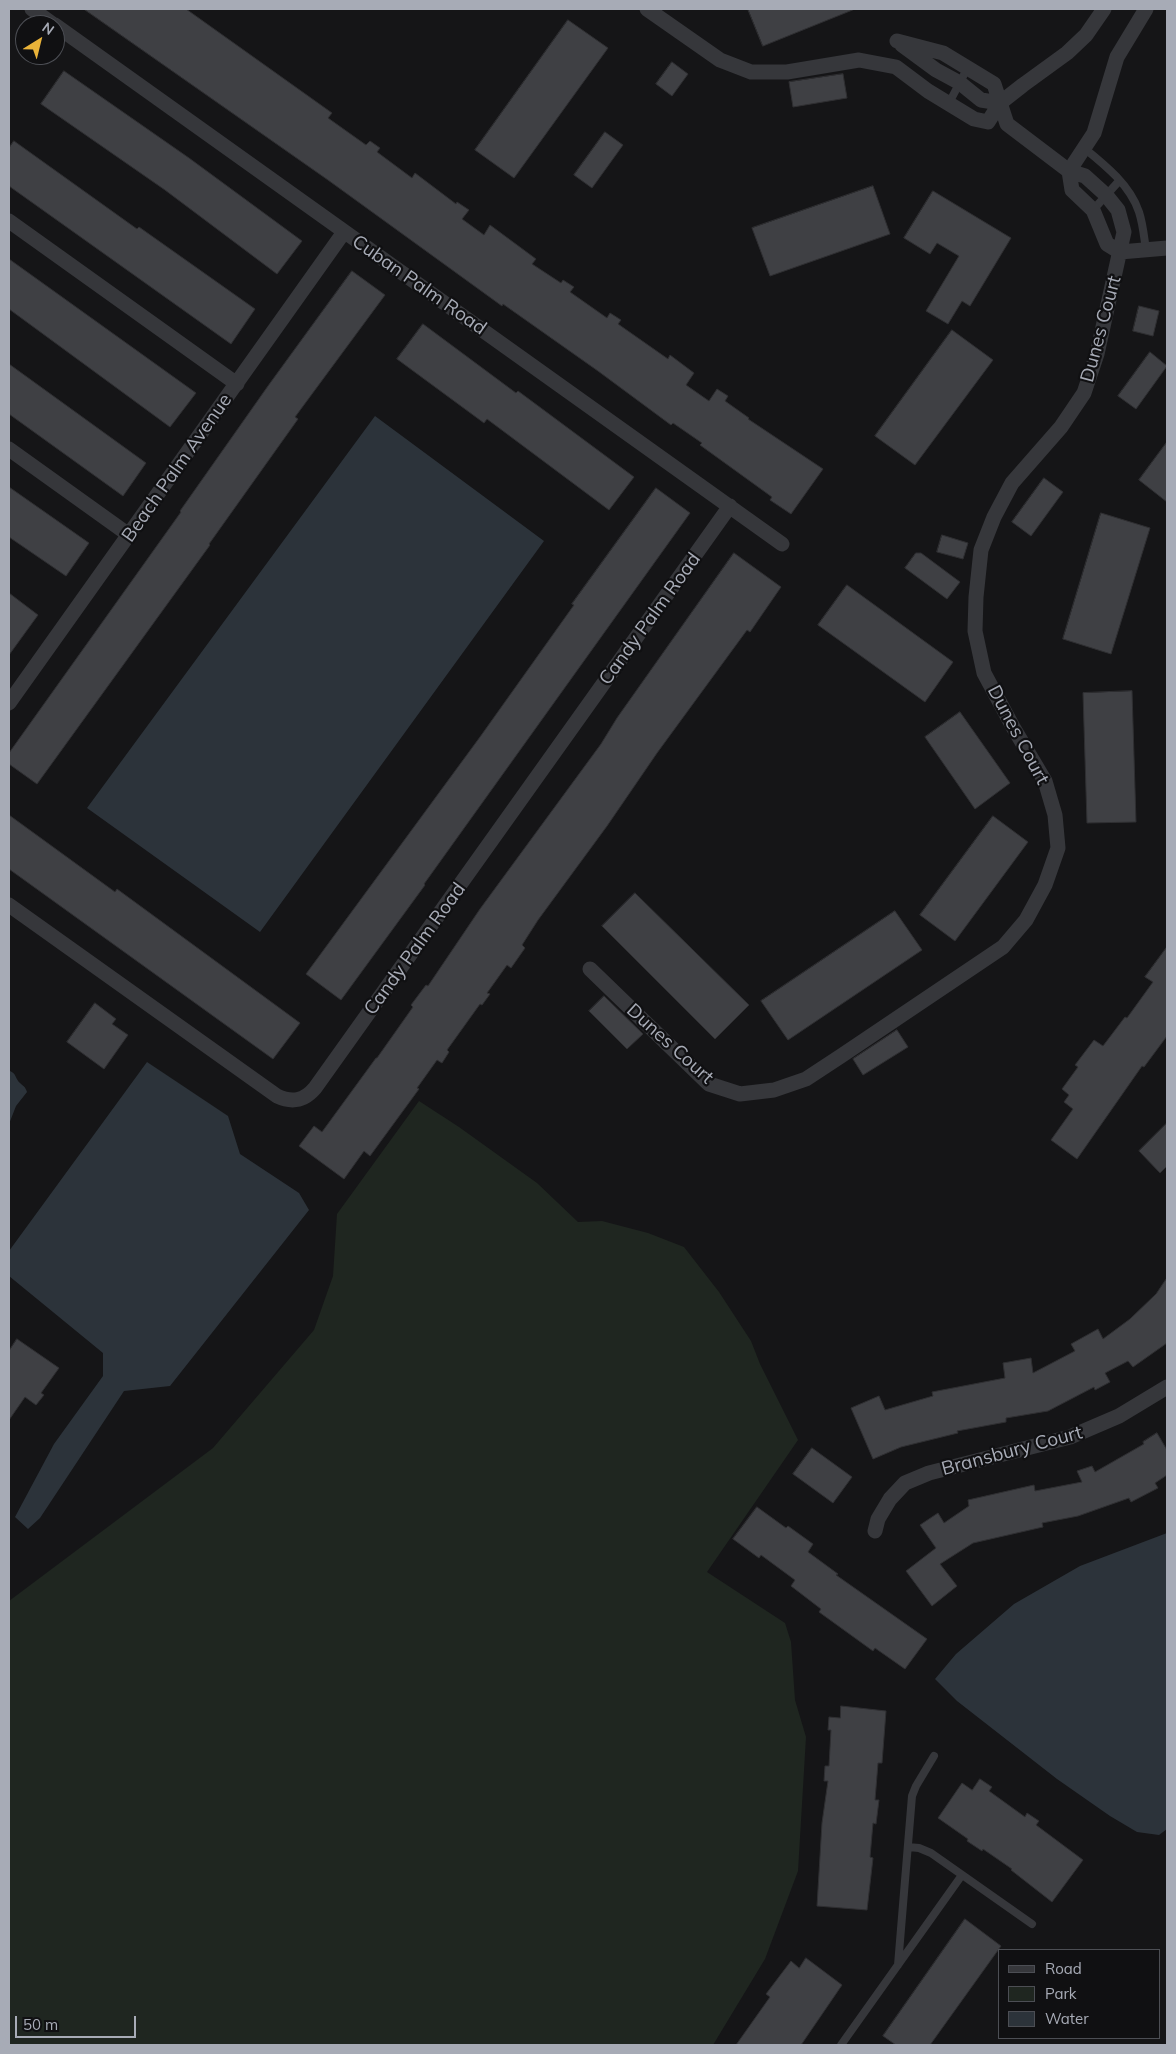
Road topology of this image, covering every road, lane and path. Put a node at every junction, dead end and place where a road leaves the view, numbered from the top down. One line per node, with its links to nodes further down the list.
1 (647, 9): 6 (street)
2 (1104, 9): 10 (street)
3 (1146, 9): 11 (street)
4 (65, 32): 17 (street, Cuban Palm Road)
5 (897, 41): 6 (street); 7 (street); 8 (street)
6 (896, 67): 9 (street)
7 (968, 67): 8 (lane); 10 (street)
8 (960, 83): 9 (lane); 10 (street)
9 (949, 103): 10 (street)
10 (1000, 104): 12 (street)
11 (1084, 148): 12 (street); 13 (lane)
12 (1069, 171): 14 (street, Dunes Court); 15 (street, Dunes Court)
13 (1119, 181): 14 (lane); 19 (lane)
14 (1106, 195): 15 (lane); 20 (street, Dunes Court)
15 (1093, 210): 20 (street, Dunes Court)
16 (9, 221): 21 (street)
17 (344, 232): 21 (street, Beach Palm Avenue); 23 (street, Cuban Palm Road)
18 (1167, 248): 19 (street)
19 (1146, 250): 20 (street)
20 (1120, 252): 29 (street, Dunes Court)
21 (237, 384): 24 (street, Beach Palm Avenue)
22 (9, 449): 24 (street)
23 (730, 506): 25 (street, Cuban Palm Road); 28 (street, Candy Palm Road)
24 (129, 534): 26 (street, Beach Palm Avenue)
25 (782, 544)
26 (15, 683): 27 (street, Beach Palm Avenue)
27 (9, 704)
28 (9, 905)
29 (590, 969)
30 (1167, 1387): 31 (street, Bransbury Court)
31 (875, 1531)
32 (934, 1756): 33 (lane)
33 (908, 1847): 34 (lane); 36 (lane)
34 (962, 1875): 35 (lane); 36 (lane)
35 (1032, 1924)
36 (898, 1965): 37 (lane)
37 (841, 2045)

